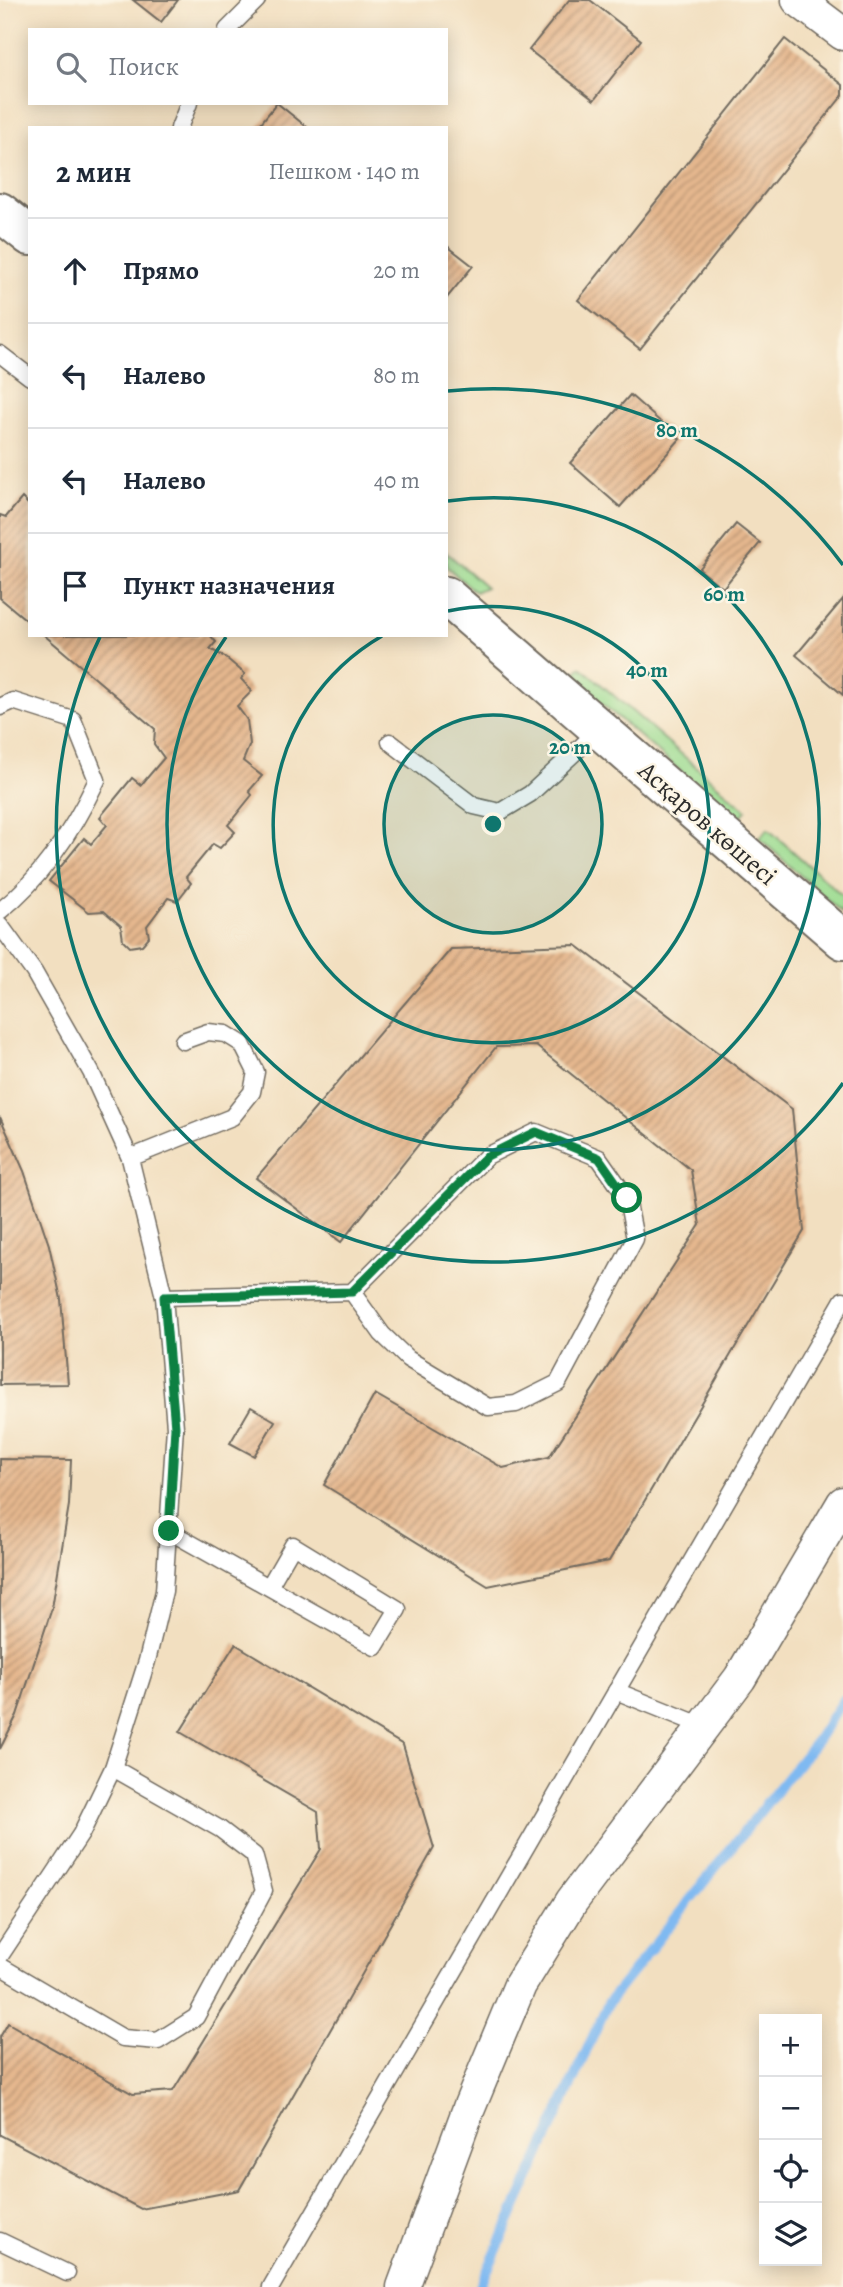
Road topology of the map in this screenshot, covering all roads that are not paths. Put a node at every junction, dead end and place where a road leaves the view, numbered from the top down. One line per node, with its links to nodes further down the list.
1 (257, 0): 3 (lane)
2 (798, 0): 4 (street)
3 (229, 28)
4 (843, 34)
5 (188, 105): 6 (lane)
6 (180, 126)
7 (0, 354): 8 (lane)
8 (28, 375)
9 (448, 598): 11 (street, Асқаров көшесі)
10 (0, 707): 13 (lane)
11 (600, 729): 12 (lane); 15 (street, Асқаров көшесі)
12 (390, 742)
13 (0, 911)
14 (0, 925): 17 (lane)
15 (843, 940)
16 (183, 1041): 17 (lane)
17 (130, 1158): 19 (lane)
18 (352, 1292): 18 (lane); 19 (lane)
19 (164, 1297): 22 (lane)
20 (843, 1300): 24 (lane)
21 (843, 1503): 25 (street)
22 (169, 1531): 23 (lane); 26 (lane)
23 (270, 1585): 23 (lane)
24 (617, 1691): 25 (lane); 31 (lane)
25 (703, 1726): 32 (street)
26 (113, 1768): 27 (lane); 28 (lane)
27 (0, 1956)
28 (0, 1966)
29 (0, 2241): 30 (lane)
30 (67, 2273)
31 (271, 2287)
32 (403, 2287)

